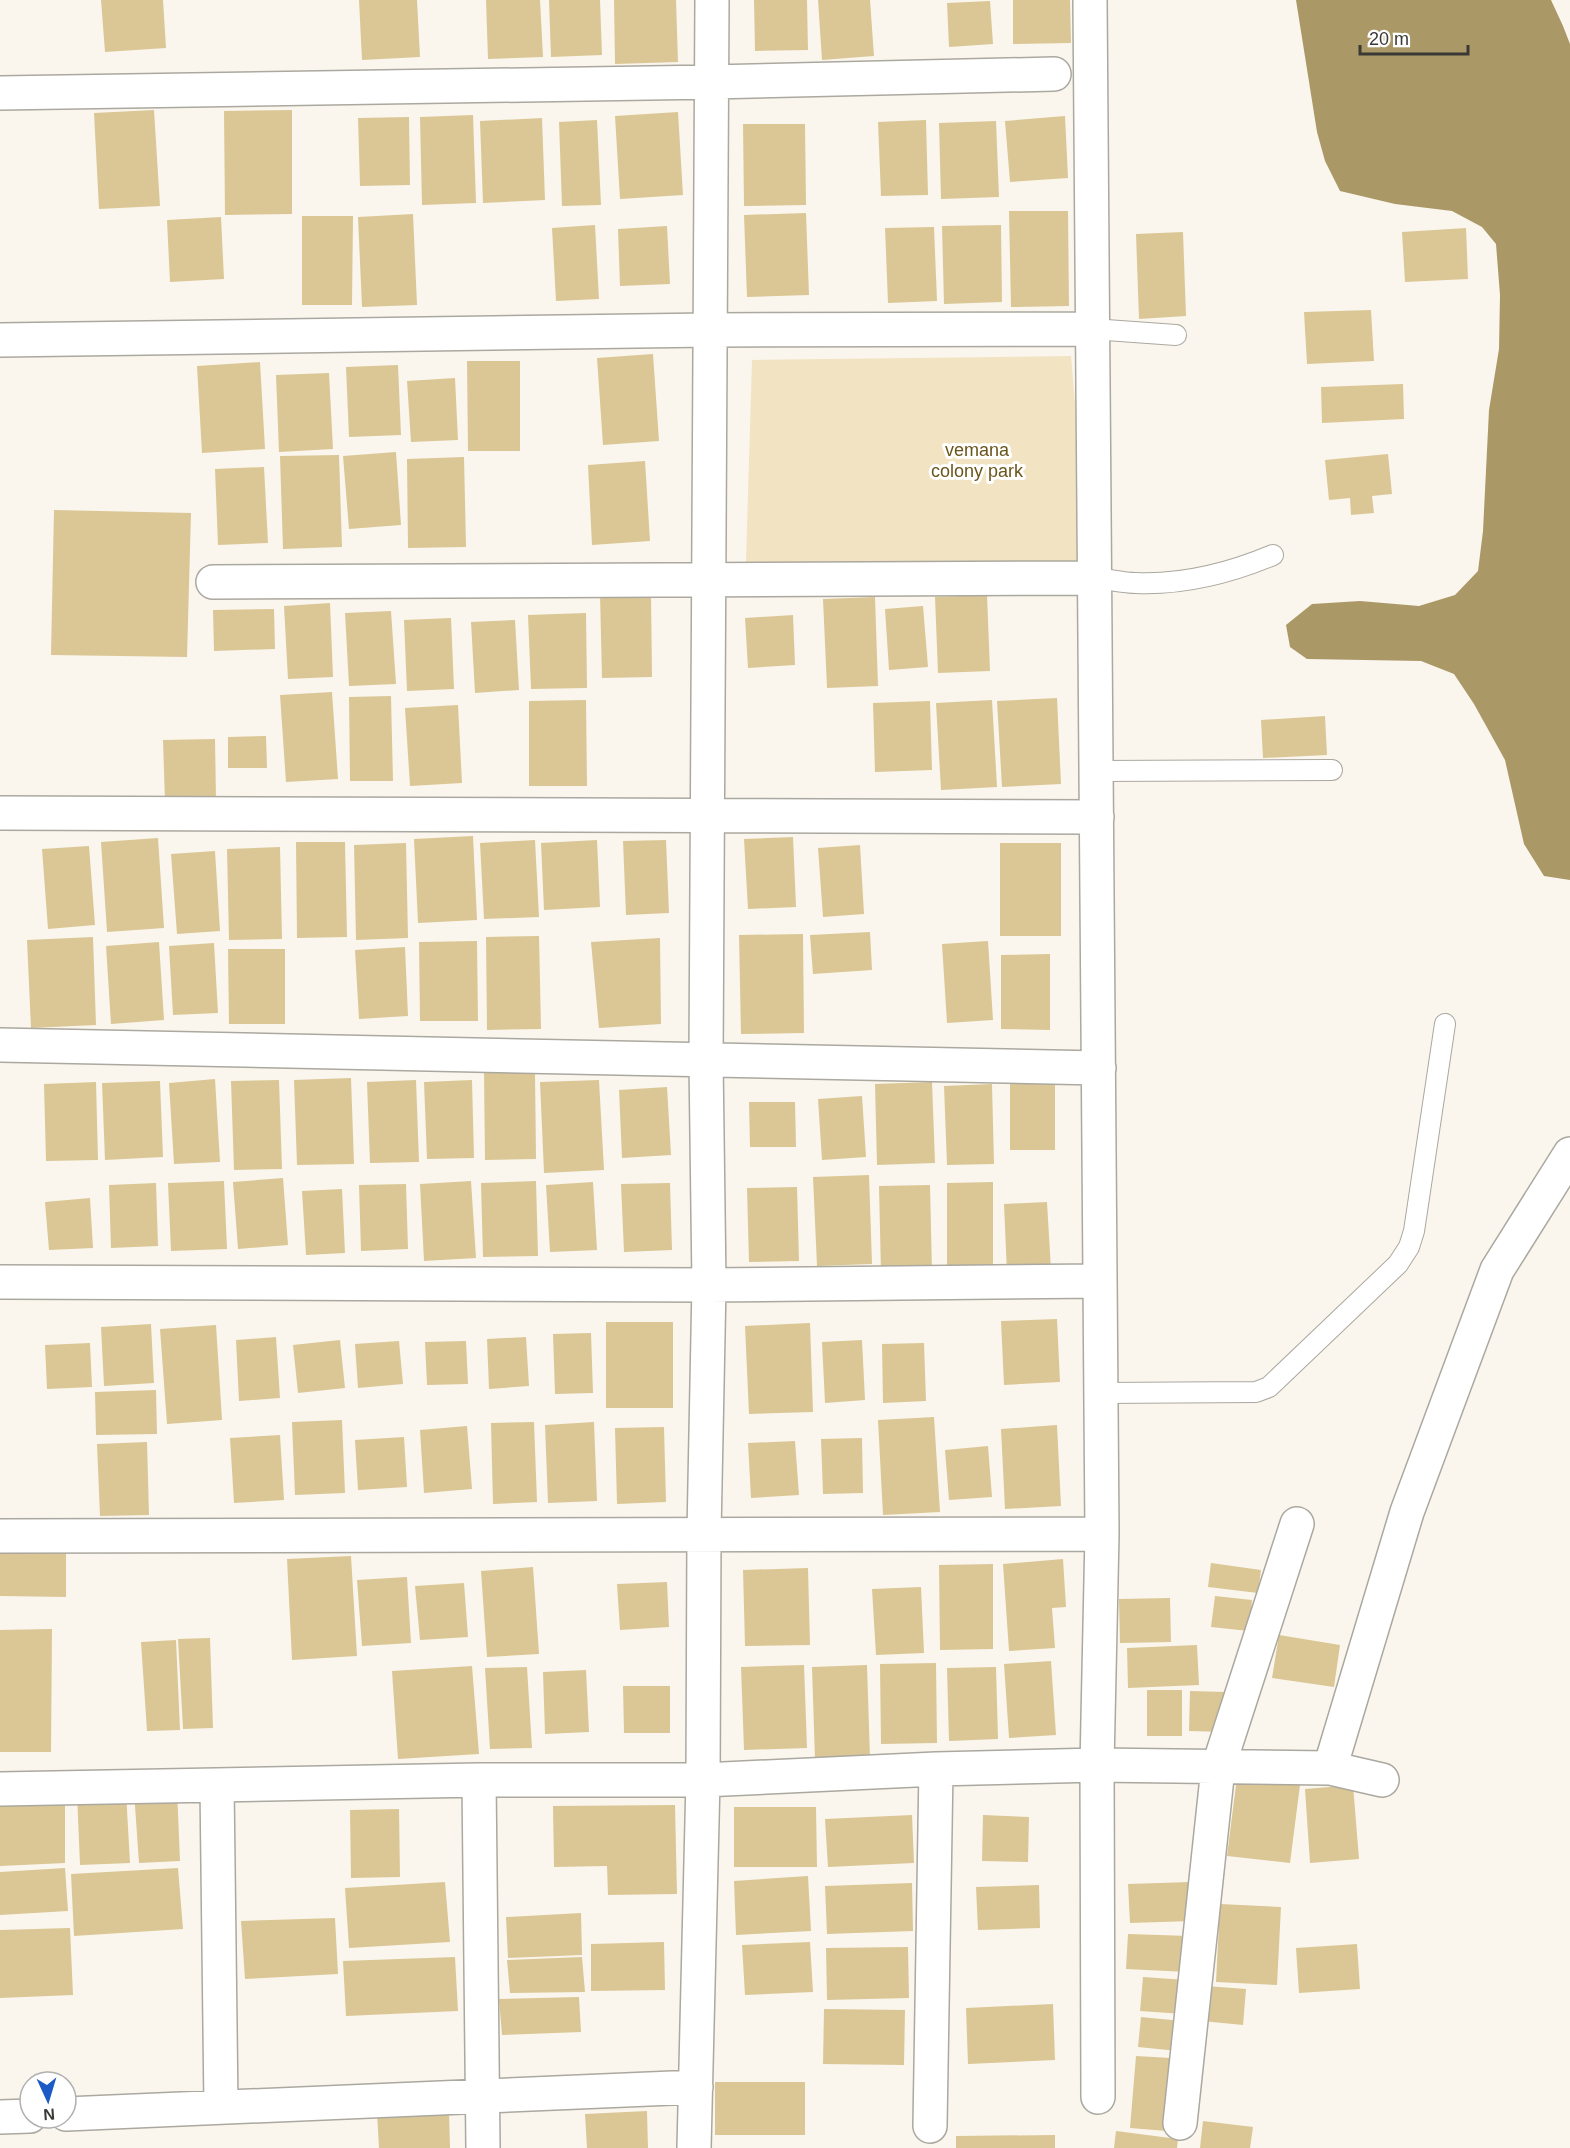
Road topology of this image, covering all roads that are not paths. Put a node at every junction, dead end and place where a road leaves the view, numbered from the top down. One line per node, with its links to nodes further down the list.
1 (712, 0): 4 (street)
2 (1090, 0): 6 (street)
3 (1054, 74): 4 (street)
4 (712, 81): 5 (street); 7 (street)
5 (0, 93)
6 (1092, 329): 7 (street); 8 (lane); 11 (street)
7 (710, 330): 9 (street); 12 (street)
8 (1176, 334)
9 (0, 340)
10 (1273, 555): 11 (lane)
11 (1095, 578): 12 (street); 15 (street)
12 (709, 579): 13 (street); 17 (street)
13 (213, 582)
14 (1332, 770): 15 (lane)
15 (1096, 771): 18 (street)
16 (0, 813): 17 (street)
17 (708, 816): 18 (street); 21 (street)
18 (1097, 817): 22 (street)
19 (1445, 1024): 27 (lane)
20 (0, 1045): 21 (street)
21 (706, 1060): 22 (street); 26 (street)
22 (1099, 1068): 24 (street)
23 (1570, 1154): 34 (street)
24 (1100, 1281): 26 (street); 27 (street)
25 (0, 1282): 26 (street)
26 (709, 1285): 29 (street)
27 (1101, 1394): 30 (street)
28 (1297, 1524): 33 (street)
29 (704, 1533): 30 (street); 31 (street); 37 (street)
30 (1102, 1534): 32 (street)
31 (0, 1536)
32 (1097, 1766): 33 (street); 35 (street); 43 (street)
33 (1218, 1768): 34 (street); 48 (street)
34 (1330, 1768): 38 (street)
35 (936, 1769): 37 (street); 49 (street)
36 (479, 1780): 37 (street); 39 (street); 42 (street)
37 (704, 1780): 41 (street)
38 (1382, 1780)
39 (217, 1785): 40 (street); 44 (street)
40 (0, 1789)
41 (696, 2087): 42 (street); 51 (street)
42 (483, 2096): 44 (street); 50 (street)
43 (1098, 2097)
44 (221, 2108): 45 (street)
45 (78, 2114)
46 (18, 2116): 47 (street)
47 (0, 2117)
48 (1180, 2123)
49 (930, 2127)
50 (483, 2148)
51 (694, 2148)

